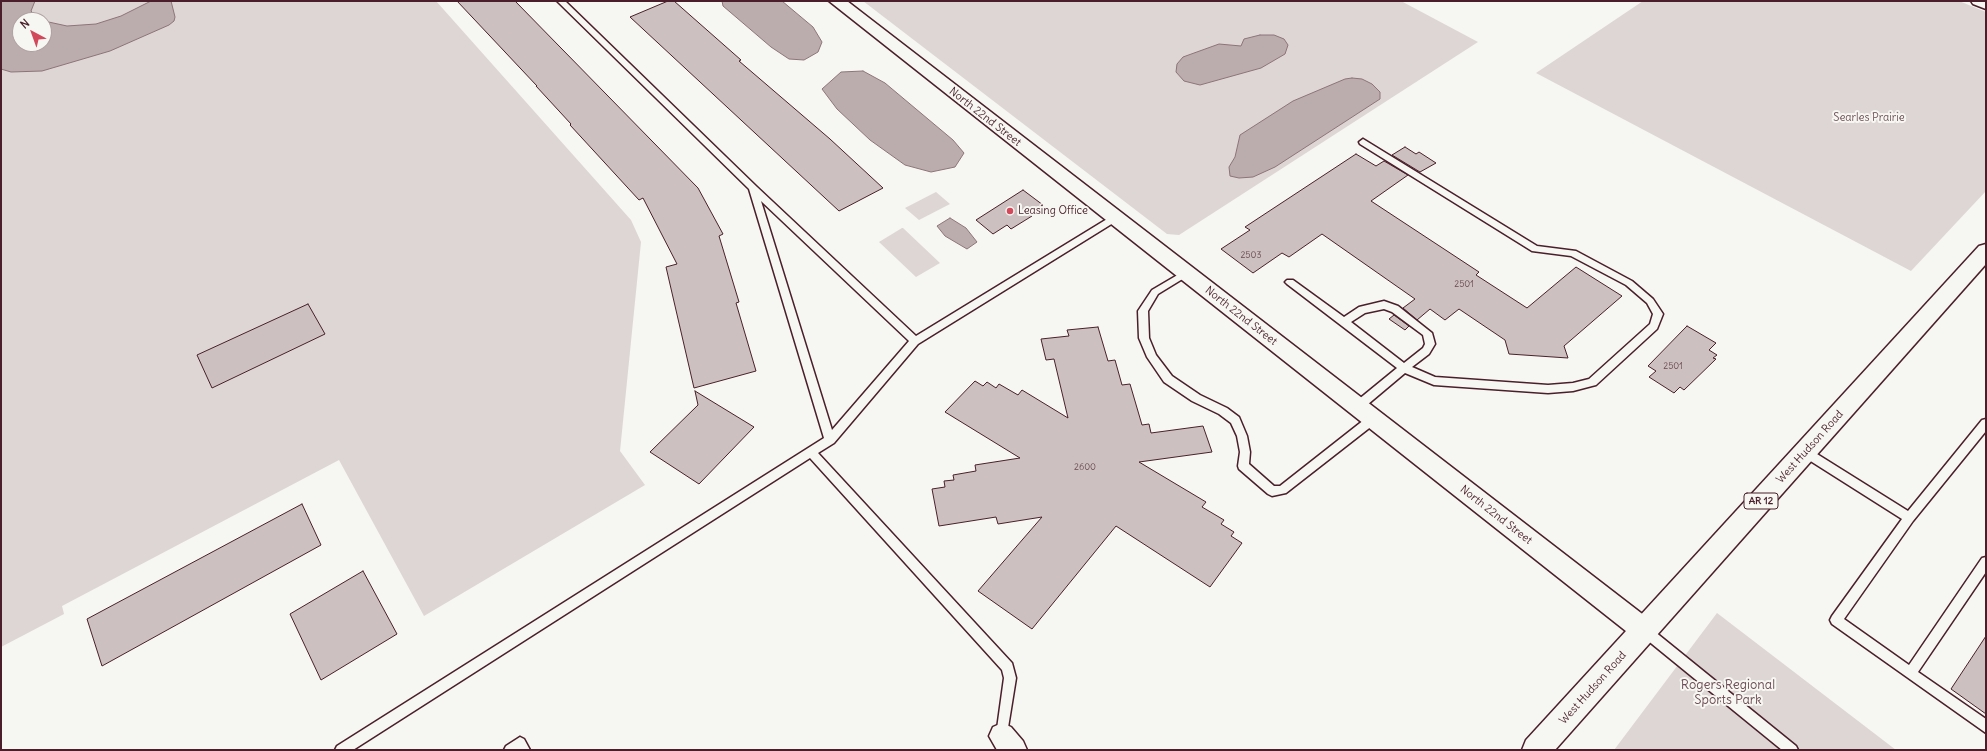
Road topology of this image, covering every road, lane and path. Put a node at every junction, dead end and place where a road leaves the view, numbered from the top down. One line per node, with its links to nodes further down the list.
1 (837, 1): 7 (street, North 22nd Street)
2 (1979, 1): 4 (main road)
3 (563, 2): 6 (lane)
4 (1986, 4)
5 (1363, 142): 13 (lane)
6 (753, 188): 12 (lane); 18 (lane)
7 (1115, 218): 9 (street, North 22nd Street); 12 (lane)
8 (1986, 251): 20 (main road, West Hudson Road / AR 12)
9 (1186, 273): 14 (street, North 22nd Street); 15 (lane)
10 (1290, 282): 11 (lane)
11 (1344, 322): 13 (lane); 13 (lane)
12 (915, 341): 18 (lane)
13 (1404, 368): 14 (lane)
14 (1357, 407): 15 (street, North 22nd Street)
15 (1373, 419): 23 (street, North 22nd Street)
16 (1986, 423): 17 (lane)
17 (1982, 437): 21 (lane)
18 (830, 440): 19 (lane)
19 (811, 452): 26 (lane); 27 (lane)
20 (1805, 452): 21 (lane); 23 (main road, West Hudson Road / AR 12)
21 (1909, 518): 24 (lane)
22 (1986, 562): 24 (lane)
23 (1644, 631): 30 (main road, West Hudson Road / AR 12); 31 (lane)
24 (1910, 673): 25 (lane)
25 (1986, 727)
26 (1008, 743)
27 (341, 750)
28 (510, 750): 29 (lane)
29 (524, 750)
30 (1536, 750)
31 (1792, 750)

